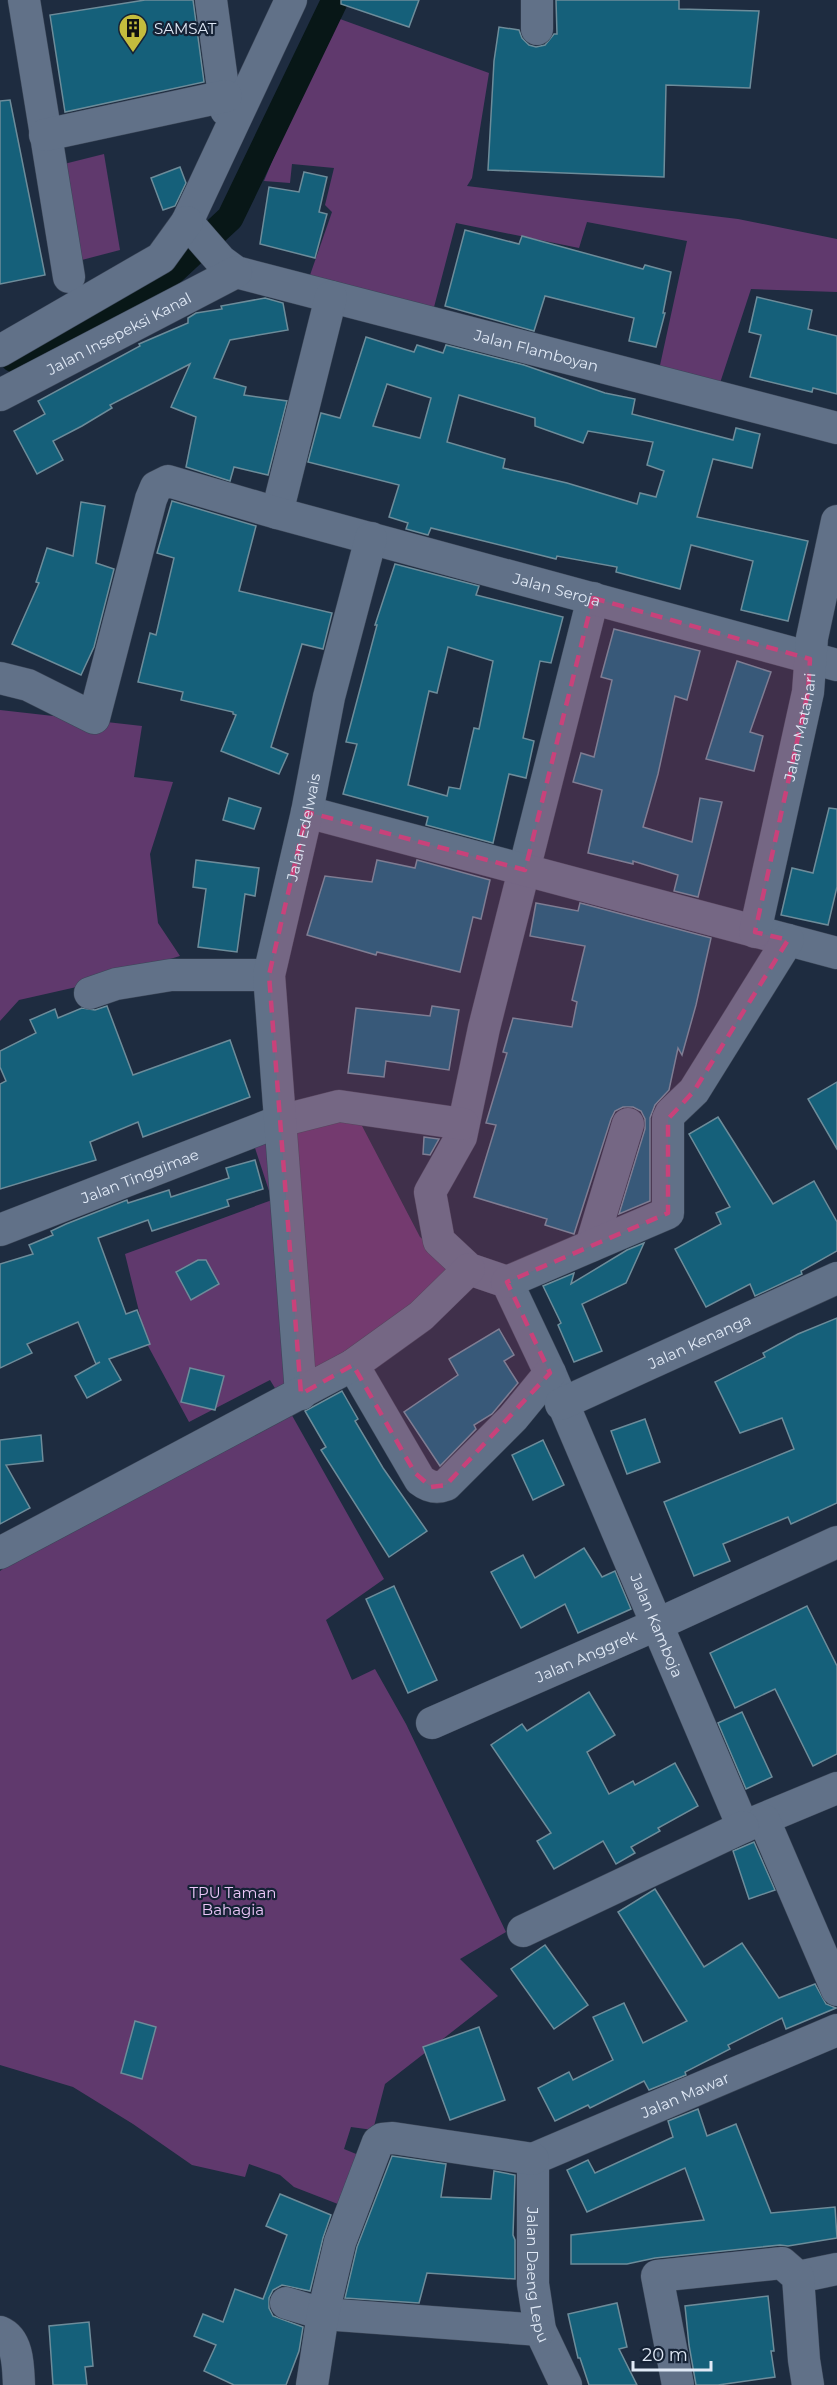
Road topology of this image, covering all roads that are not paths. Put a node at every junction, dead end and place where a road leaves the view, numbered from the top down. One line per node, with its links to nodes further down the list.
1 (26, 0): 4 (street)
2 (212, 0): 4 (street)
3 (291, 0): 5 (street)
4 (45, 135): 7 (street)
5 (191, 227): 6 (street); 9 (street)
6 (229, 267): 8 (street, Jalan Flamboyan); 10 (street, Jalan Insepeksi Kanal)
7 (69, 277)
8 (331, 297): 11 (street, Jalan Flamboyan); 12 (street)
9 (0, 351)
10 (0, 395)
11 (837, 428)
12 (277, 513): 14 (street, Jalan Seroja); 17 (street, Jalan Seroja)
13 (837, 521): 16 (street, Jalan Matahari)
14 (371, 538): 15 (street, Jalan Seroja); 18 (street, Jalan Edelwais)
15 (593, 598): 16 (street, Jalan Seroja); 19 (street)
16 (824, 662): 20 (street, Jalan Matahari)
17 (0, 678)
18 (307, 812): 19 (street); 23 (street, Jalan Edelwais)
19 (525, 870): 20 (street); 26 (street)
20 (755, 932): 21 (street)
21 (788, 940): 22 (street); 29 (street)
22 (837, 952)
23 (269, 975): 24 (street); 25 (street, Jalan Edelwais)
24 (90, 993)
25 (280, 1121): 26 (street, Jalan Tinggimae); 28 (street, Jalan Tinggimae); 35 (street, Jalan Edelwais)
26 (463, 1124): 30 (street)
27 (628, 1124): 29 (street)
28 (0, 1230)
29 (591, 1246): 32 (street)
30 (469, 1269): 32 (street); 33 (street)
31 (837, 1278): 36 (street, Jalan Kenanga)
32 (507, 1282): 34 (street, Jalan Kamboja)
33 (353, 1365): 34 (street); 35 (street)
34 (550, 1373): 36 (street, Jalan Kamboja)
35 (301, 1394): 38 (street)
36 (561, 1404): 39 (street, Jalan Kamboja)
37 (837, 1542): 39 (street, Jalan Anggrek)
38 (0, 1553)
39 (658, 1624): 40 (street, Jalan Anggrek); 42 (street, Jalan Kamboja)
40 (432, 1723)
41 (837, 1788): 42 (street)
42 (753, 1823): 43 (street); 44 (street, Jalan Kamboja)
43 (523, 1931)
44 (837, 1990)
45 (837, 2030): 46 (street, Jalan Mawar)
46 (533, 2159): 50 (street); 51 (street, Jalan Daeng Lepu)
47 (837, 2269): 48 (street)
48 (798, 2277): 56 (street); 57 (street)
49 (286, 2302): 50 (street)
50 (322, 2314): 51 (street); 54 (street)
51 (540, 2330): 55 (street, Jalan Daeng Lepu)
52 (0, 2332): 53 (street)
53 (19, 2385)
54 (312, 2385)
55 (566, 2385)
56 (678, 2385)
57 (805, 2385)

